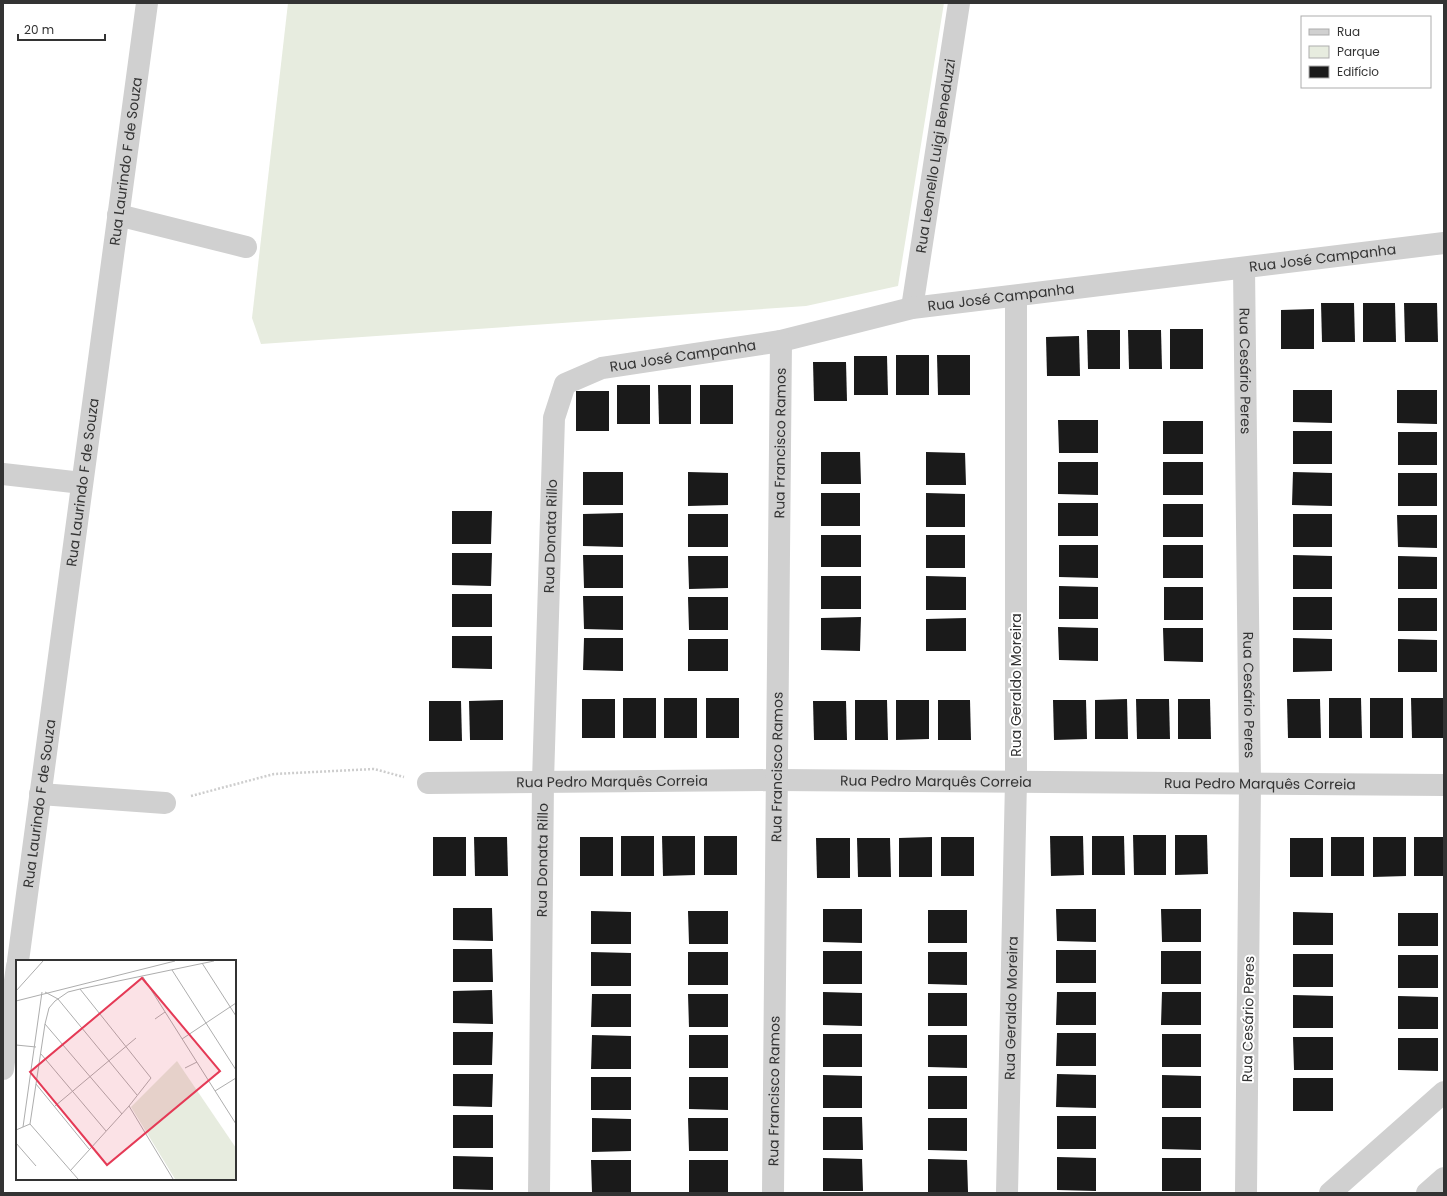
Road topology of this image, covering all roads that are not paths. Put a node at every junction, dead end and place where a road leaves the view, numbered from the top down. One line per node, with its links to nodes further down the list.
1 (147, 3): 3 (street, Rua Laurindo F de Souza)
2 (959, 3): 8 (street, Rua Leonello Luigi Beneduzzi)
3 (118, 215): 5 (street); 12 (street, Rua Laurindo F de Souza)
4 (1444, 243): 6 (street, Rua José Campanha)
5 (246, 246)
6 (1244, 268): 7 (street, Rua José Campanha); 17 (street, Rua Cesário Peres)
7 (1016, 296): 8 (street, Rua José Campanha); 15 (street, Rua Geraldo Moreira)
8 (912, 308): 9 (street, Rua José Campanha)
9 (781, 340): 10 (street, Rua José Campanha); 13 (street, Rua Francisco Ramos)
10 (565, 384): 14 (street, Rua Donata Rillo)
11 (3, 474): 12 (street)
12 (82, 484): 19 (street, Rua Laurindo F de Souza)
13 (777, 780): 14 (street, Rua Pedro Marquês Correia); 15 (street, Rua Pedro Marquês Correia); 27 (street, Rua Francisco Ramos)
14 (543, 781): 16 (street, Rua Pedro Marquês Correia); 26 (street, Rua Donata Rillo)
15 (1016, 781): 17 (street, Rua Pedro Marquês Correia); 28 (street, Rua Geraldo Moreira)
16 (428, 783)
17 (1250, 783): 18 (street, Rua Pedro Marquês Correia); 29 (street, Rua Cesário Peres)
18 (1444, 785)
19 (40, 794): 20 (street); 21 (street, Rua Laurindo F de Souza)
20 (165, 803)
21 (18, 960)
22 (16, 973): 23 (street)
23 (3, 1069)
24 (1444, 1092): 30 (street)
25 (1444, 1178): 31 (street)
26 (539, 1193)
27 (773, 1193)
28 (1007, 1193)
29 (1246, 1193)
30 (1330, 1193)
31 (1427, 1193)

